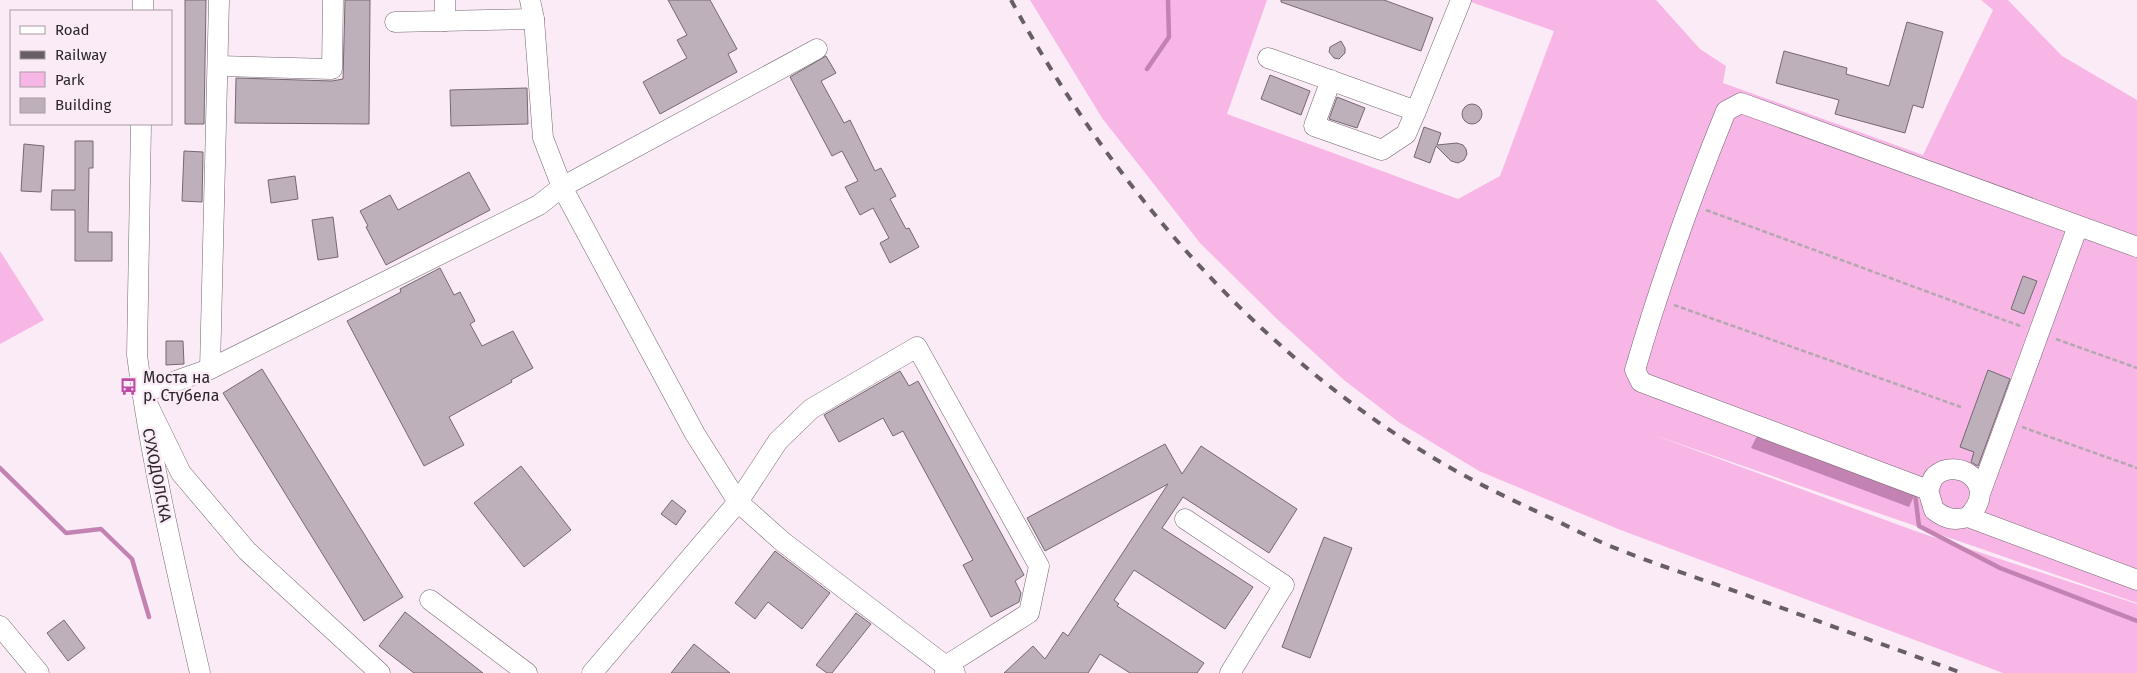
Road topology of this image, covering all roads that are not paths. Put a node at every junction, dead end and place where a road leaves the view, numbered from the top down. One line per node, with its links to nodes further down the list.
1 (219, 0): 10 (street)
2 (333, 0): 10 (street)
3 (445, 0): 6 (street)
4 (1461, 0): 12 (street)
5 (532, 10): 6 (street); 14 (street)
6 (445, 21): 7 (street)
7 (395, 22)
8 (817, 49): 14 (street)
9 (1268, 58): 11 (street)
10 (219, 66): 17 (street)
11 (1331, 80): 12 (street); 12 (street)
12 (1416, 111)
13 (141, 125): 18 (street, СУХОДОЛСКА)
14 (562, 187): 17 (street); 21 (street)
15 (2078, 226): 16 (street); 19 (street); 20 (street)
16 (2137, 248)
17 (210, 369): 18 (street)
18 (142, 393): 30 (street, СУХОДОЛСКА); 31 (street)
19 (1928, 490): 20 (street); 22 (street)
20 (1980, 491): 22 (street)
21 (738, 502): 27 (street); 27 (street); 33 (street)
22 (1968, 517): 24 (street)
23 (1185, 519): 28 (street)
24 (2137, 580)
25 (430, 600): 32 (street)
26 (0, 626): 29 (street)
27 (949, 670)
28 (1236, 671)
29 (39, 673)
30 (200, 673)
31 (380, 673)
32 (527, 673)
33 (592, 673)

